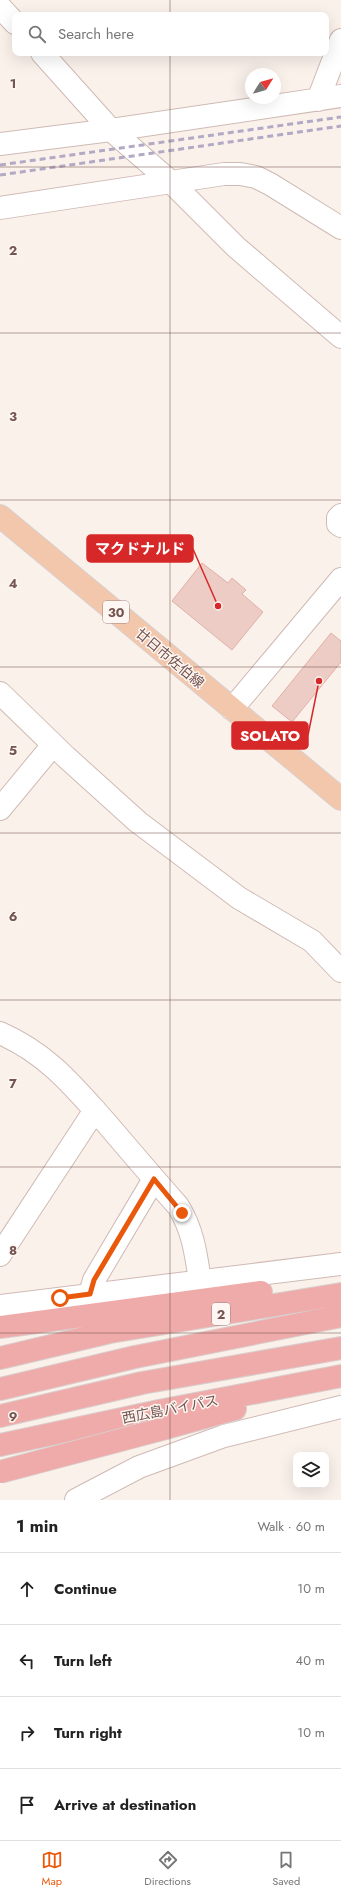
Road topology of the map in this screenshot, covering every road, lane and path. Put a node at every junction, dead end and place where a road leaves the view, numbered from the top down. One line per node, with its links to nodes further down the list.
1 (0, 8): 2 (street)
2 (12, 20)
3 (341, 40): 6 (street)
4 (45, 56): 7 (street)
5 (341, 96): 6 (street)
6 (318, 100): 7 (street)
7 (111, 130): 8 (street); 9 (street)
8 (0, 144)
9 (171, 182): 10 (street); 11 (street); 12 (street)
10 (0, 208)
11 (341, 228)
12 (341, 337)
13 (341, 515): 15 (street)
14 (0, 516): 18 (main road, 廿日市佐伯線 / 30)
15 (341, 526)
16 (341, 579): 18 (street)
17 (0, 693): 19 (street)
18 (232, 709): 20 (main road, 廿日市佐伯線 / 30)
19 (53, 745): 21 (street); 22 (street)
20 (341, 799)
21 (0, 809)
22 (341, 970)
23 (0, 1033): 24 (street)
24 (95, 1110): 25 (street); 26 (street)
25 (154, 1179): 28 (street); 30 (street)
26 (0, 1255)
27 (341, 1264): 28 (street)
28 (200, 1281): 30 (street)
29 (341, 1282): 34 (highway)
30 (90, 1294): 32 (street)
31 (341, 1294): 35 (highway, 2)
32 (0, 1306)
33 (341, 1316): 41 (highway, 2)
34 (0, 1327)
35 (110, 1332): 36 (highway, 2); 38 (highway, 2)
36 (0, 1343)
37 (341, 1348): 44 (highway)
38 (0, 1358)
39 (341, 1376): 43 (highway, 西広島バイパス)
40 (341, 1384): 46 (highway, bridge)
41 (0, 1388)
42 (341, 1407): 47 (street)
43 (159, 1410): 45 (highway, 西広島バイパス); 46 (highway)
44 (0, 1416)
45 (0, 1445)
46 (0, 1472)
47 (76, 1500)

